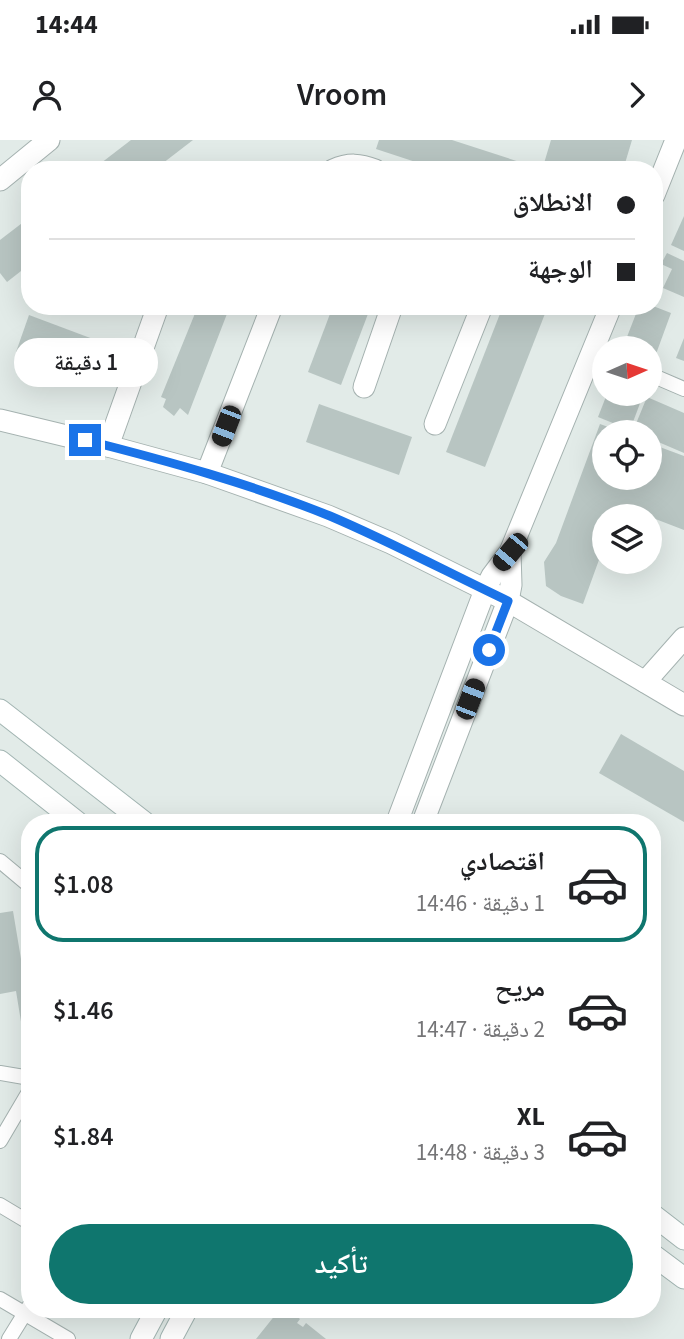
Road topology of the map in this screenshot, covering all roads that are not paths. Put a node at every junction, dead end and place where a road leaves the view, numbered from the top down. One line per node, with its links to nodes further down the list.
1 (49, 140): 3 (street)
2 (676, 140): 5 (street)
3 (23, 161)
4 (21, 163): 6 (street)
5 (663, 172)
6 (0, 180)
7 (153, 315): 19 (street)
8 (268, 315): 20 (street)
9 (389, 315): 15 (street)
10 (474, 315): 18 (street)
11 (609, 315): 12 (street)
12 (603, 336)
13 (592, 369): 21 (street)
14 (662, 380): 16 (lane)
15 (364, 387)
16 (684, 389)
17 (0, 420): 19 (street)
18 (435, 424)
19 (108, 446): 20 (street)
20 (207, 473): 22 (street)
21 (510, 552): 22 (street); 23 (street)
22 (485, 590): 23 (street); 31 (street)
23 (508, 601): 25 (street); 32 (street)
24 (684, 638): 25 (street)
25 (645, 682): 26 (street)
26 (684, 705)
27 (0, 710): 30 (street)
28 (0, 761): 29 (street)
29 (67, 814)
30 (134, 814)
31 (400, 814)
32 (426, 814)
33 (0, 861): 34 (lane)
34 (21, 878)
35 (0, 1073): 36 (lane)
36 (21, 1076)
37 (21, 1105): 38 (lane)
38 (0, 1141)
39 (0, 1205): 40 (lane)
40 (21, 1218)
41 (661, 1220): 42 (street)
42 (684, 1238)
43 (661, 1261): 44 (street)
44 (684, 1278)
45 (0, 1299): 46 (lane)
46 (21, 1307)
47 (22, 1318): 51 (lane)
48 (39, 1318): 52 (lane)
49 (153, 1318): 53 (street)
50 (182, 1318): 54 (street)
51 (9, 1339)
52 (68, 1339)
53 (141, 1339)
54 (171, 1339)

